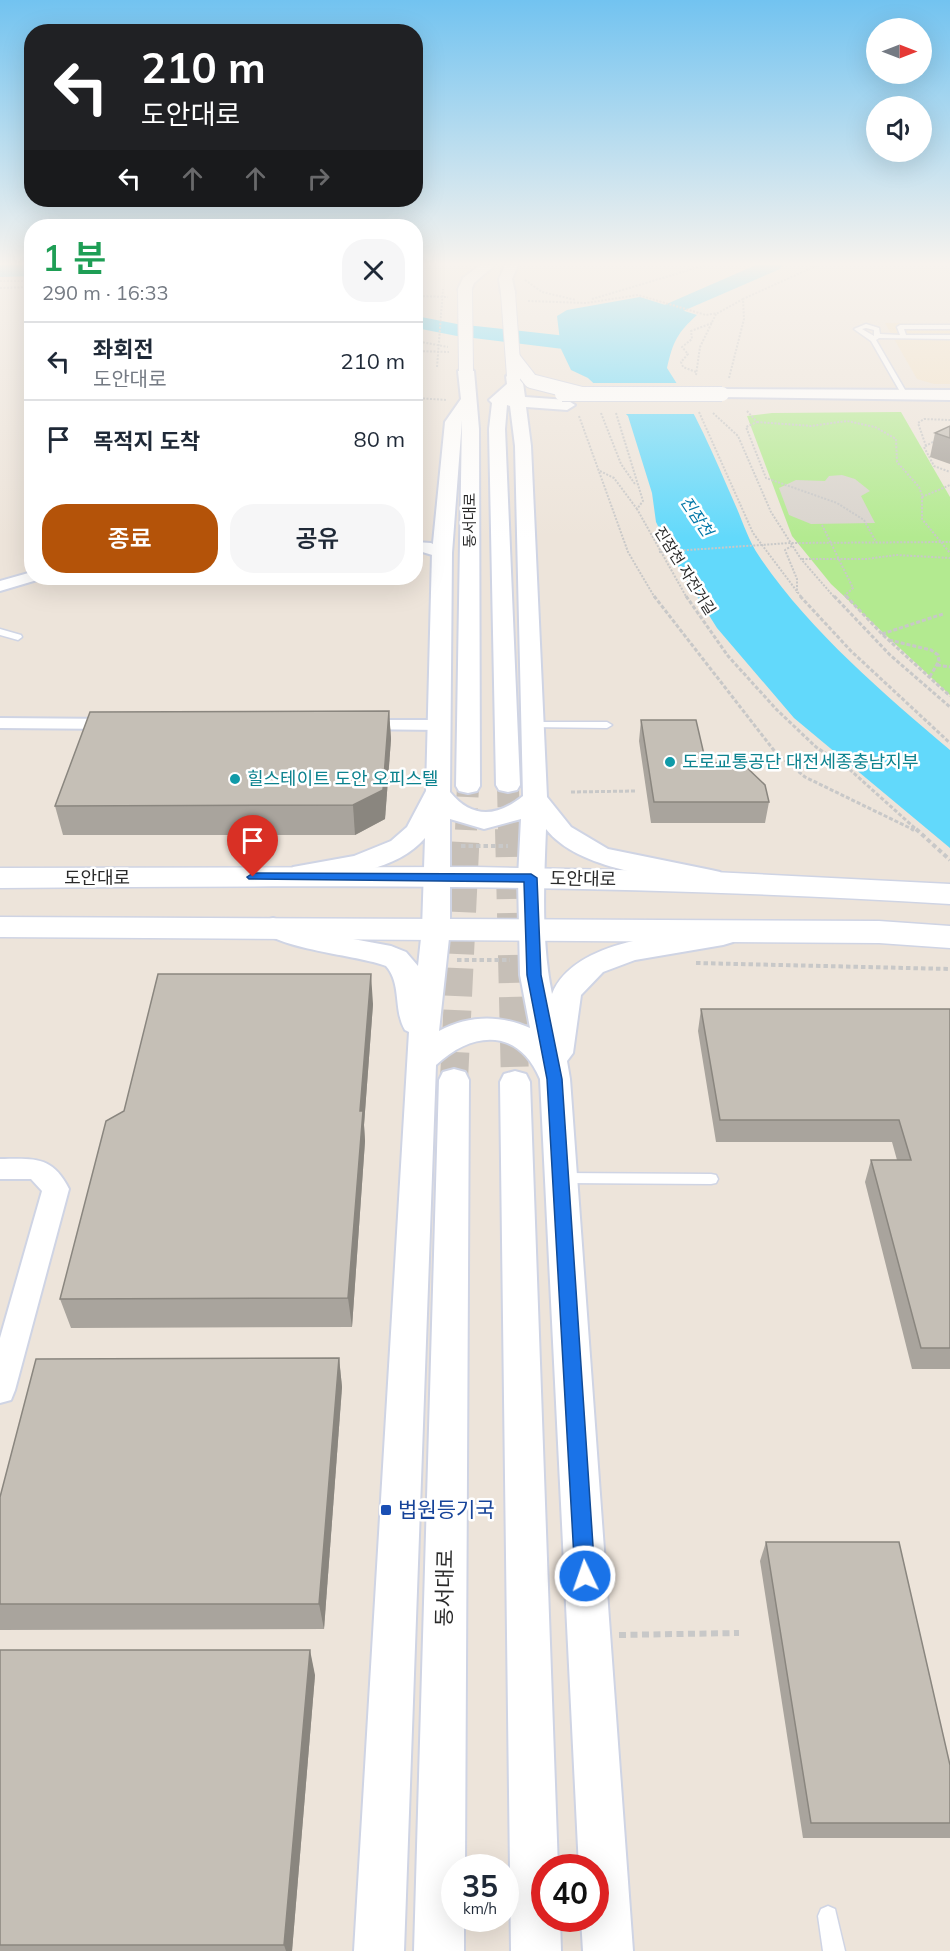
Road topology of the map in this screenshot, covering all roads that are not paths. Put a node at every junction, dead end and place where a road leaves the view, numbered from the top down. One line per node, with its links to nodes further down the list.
1 (465, 356): 8 (street, 동서대로, bridge)
2 (884, 356): 6 (lane)
3 (513, 358): 4 (street, 동서대로, bridge); 9 (street, bridge)
4 (512, 392): 8 (street); 9 (street); 11 (street); 24 (street, 동서대로)
5 (726, 393): 6 (street); 9 (street); 10 (street)
6 (905, 395): 7 (street)
7 (950, 395)
8 (468, 400): 13 (street); 25 (street, 동서대로)
9 (578, 404): 11 (street)
10 (950, 405)
11 (523, 446): 22 (street)
12 (423, 546): 13 (street)
13 (442, 553): 21 (street)
14 (24, 580): 15 (street)
15 (0, 585)
16 (0, 632): 17 (lane)
17 (18, 638)
18 (0, 723): 19 (street)
19 (131, 724)
20 (345, 724): 21 (street)
21 (440, 725): 26 (street)
22 (531, 725): 23 (lane); 27 (street)
23 (607, 725)
24 (508, 785)
25 (468, 786)
26 (438, 792): 27 (street); 28 (street); 29 (street)
27 (535, 798): 31 (street); 32 (street)
28 (276, 876): 29 (main road, 도안대로); 30 (main road, 도안대로)
29 (437, 877): 31 (main road, 도안대로); 38 (street)
30 (0, 878)
31 (531, 878): 32 (main road, 도안대로); 39 (street)
32 (734, 883): 33 (main road, 도안대로)
33 (937, 893)
34 (0, 927): 35 (main road)
35 (273, 927): 38 (main road); 40 (street)
36 (758, 931): 37 (main road); 39 (main road); 41 (street)
37 (950, 937)
38 (434, 944): 39 (main road); 40 (street)
39 (533, 945): 41 (street)
40 (438, 1071): 41 (street); 48 (street); 49 (street, 동서대로)
41 (555, 1079): 44 (street)
42 (515, 1082): 50 (street)
43 (0, 1169): 46 (street)
44 (561, 1178): 45 (lane); 51 (street)
45 (711, 1179)
46 (0, 1390)
47 (828, 1916): 52 (lane)
48 (379, 1951)
49 (439, 1951)
50 (536, 1951)
51 (608, 1951)
52 (834, 1951)

